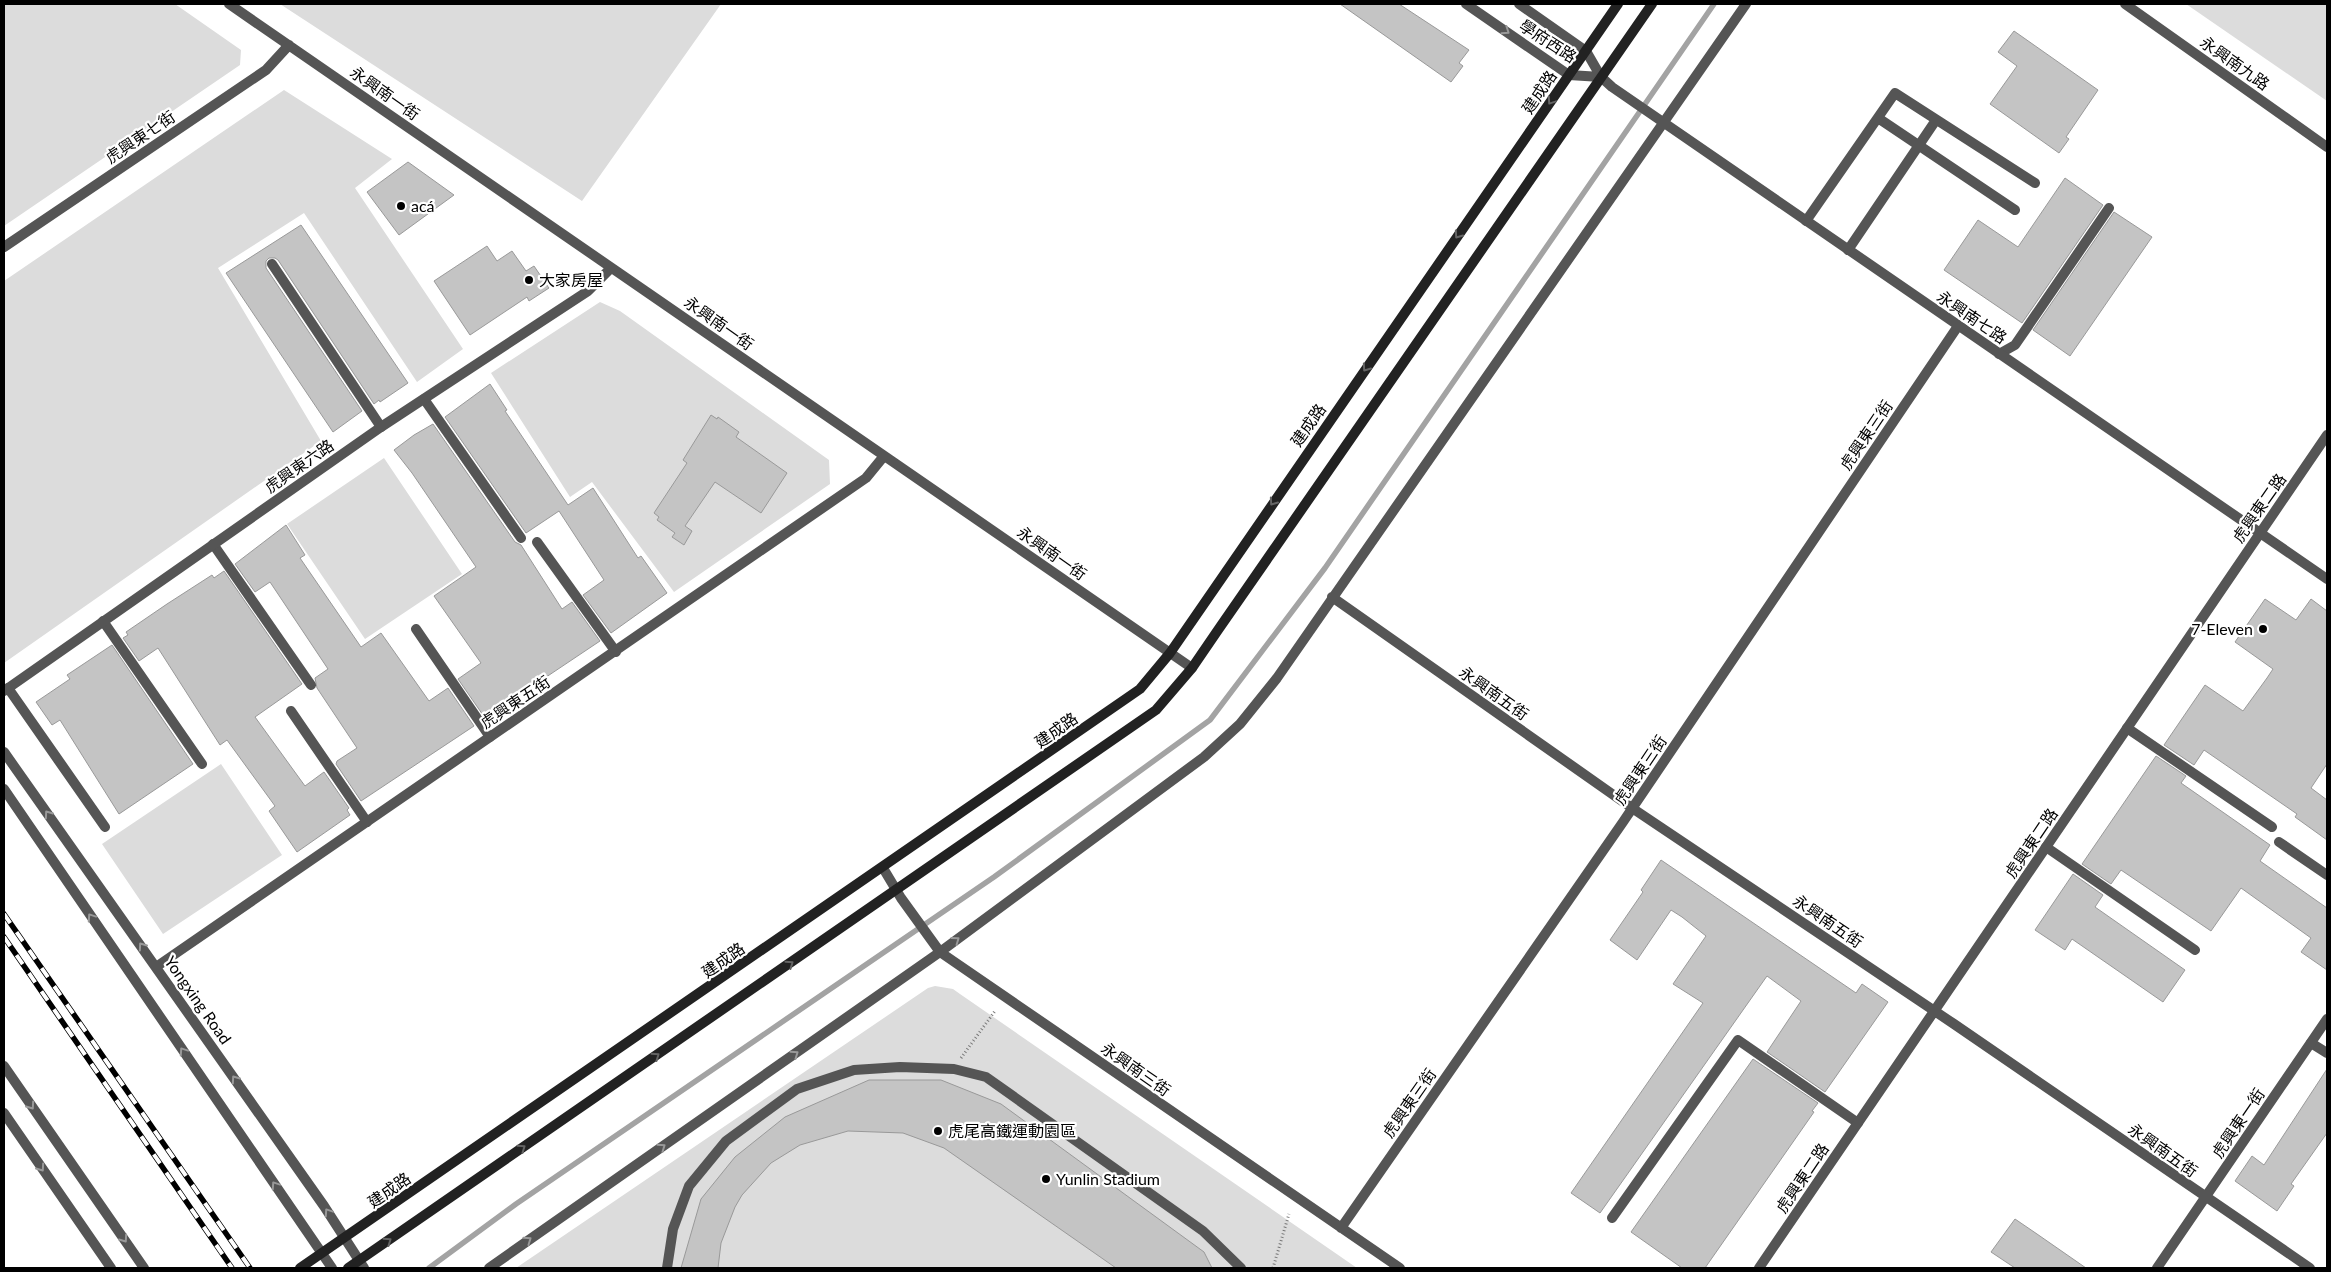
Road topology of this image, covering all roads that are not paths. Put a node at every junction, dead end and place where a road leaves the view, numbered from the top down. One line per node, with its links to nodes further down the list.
1 (229, 4): 8 (street, 永興南一街)
2 (1466, 4): 10 (street, 學府西路, one-way to 10)
3 (1519, 4): 9 (street, 學府西路)
4 (1618, 4): 9 (street, 建成路)
5 (1652, 4): 11 (street)
6 (1746, 4): 14 (street)
7 (2125, 4): 16 (street, 永興南九路)
8 (289, 45): 21 (street, 虎興東七街); 24 (street, 永興南一街)
9 (1586, 51): 10 (street, 建成路); 11 (street, 學府西路)
10 (1569, 75): 11 (street, 學府西路); 40 (street, 建成路, one-way to 40)
11 (1601, 77): 14 (street, 永興南七路); 41 (street)
12 (1878, 118): 13 (street); 15 (street); 20 (street)
13 (1936, 120): 15 (street); 17 (street)
14 (1664, 124): 20 (street, 永興南七路); 36 (street)
15 (1919, 146): 19 (street); 22 (street)
16 (2327, 146)
17 (2035, 183)
18 (2109, 208): 26 (street)
19 (2015, 210)
20 (1806, 221): 22 (street, 永興南七路)
21 (4, 247)
22 (1848, 250): 25 (street, 永興南七路)
23 (272, 264): 28 (street)
24 (612, 268): 27 (street, 虎興東六路); 30 (street, 永興南一街)
25 (1958, 326): 26 (street, 永興南七路); 50 (street, 虎興東三街)
26 (1999, 354): 31 (street, 永興南七路)
27 (424, 399): 28 (street, 虎興東六路); 32 (street)
28 (381, 427): 34 (street, 虎興東六路)
29 (2327, 435): 31 (street, 虎興東二路)
30 (884, 456): 39 (street, 虎興東五街); 40 (street, 永興南一街)
31 (2260, 533): 35 (street, 永興南七路); 45 (street, 虎興東二路)
32 (521, 538)
33 (537, 542): 39 (street)
34 (213, 544): 37 (street, 虎興東六路); 42 (street)
35 (2327, 579)
36 (1332, 597): 50 (street, 永興南五街); 60 (street, one-way to 36)
37 (104, 621): 43 (street, 虎興東六路); 48 (street)
38 (416, 629): 46 (street)
39 (616, 652): 46 (street, 虎興東五街)
40 (1170, 653): 41 (street, 永興南一街); 56 (street, 建成路)
41 (1192, 668): 58 (street)
42 (311, 684)
43 (6, 689): 52 (street)
44 (291, 711): 51 (street)
45 (2128, 728): 53 (street); 55 (street, 虎興東二路)
46 (490, 737): 51 (street, 虎興東五街)
47 (4, 752): 61 (street, Yongxing Road, one-way to 47)
48 (202, 764)
49 (4, 789): 73 (street, one-way to 49)
50 (1632, 808): 62 (street, 永興南五街); 71 (street, 虎興東三街)
51 (367, 822): 61 (street, 虎興東五街)
52 (105, 827)
53 (2272, 827)
54 (2278, 842): 57 (street)
55 (2046, 847): 59 (street); 62 (street, 虎興東二路)
56 (884, 868): 58 (street, 永興南三街); 72 (street, 建成路)
57 (2327, 875)
58 (898, 894): 60 (street, 永興南三街); 74 (street, one-way to 58)
59 (2196, 950)
60 (940, 952): 71 (street, 永興南三街); 80 (street, one-way to 60)
61 (156, 967): 72 (street, Yongxing Road, one-way to 61)
62 (1935, 1011): 68 (street, 虎興東二路); 69 (street, 永興南五街)
63 (2327, 1019): 64 (street, 虎興東一街)
64 (2311, 1043): 65 (street); 69 (street, 虎興東一街)
65 (2327, 1053)
66 (4, 1066): 76 (street, one-way to 76)
67 (4, 1113): 75 (street, one-way to 75)
68 (1858, 1124): 70 (street); 84 (street, 虎興東二路)
69 (2205, 1197): 85 (street, 虎興東一街); 86 (street, 永興南五街)
70 (1612, 1218)
71 (1341, 1228): 83 (street, 永興南三街)
72 (346, 1238): 73 (street, 建成路); 74 (street, Yongxing Road)
73 (322, 1253): 77 (street, 建成路); 78 (street)
74 (362, 1264): 79 (street)
75 (111, 1268)
76 (144, 1268)
77 (300, 1268)
78 (332, 1268)
79 (348, 1268)
80 (488, 1268)
81 (667, 1268): 82 (street)
82 (1241, 1268)
83 (1400, 1268)
84 (1759, 1268)
85 (2157, 1268)
86 (2310, 1268)

